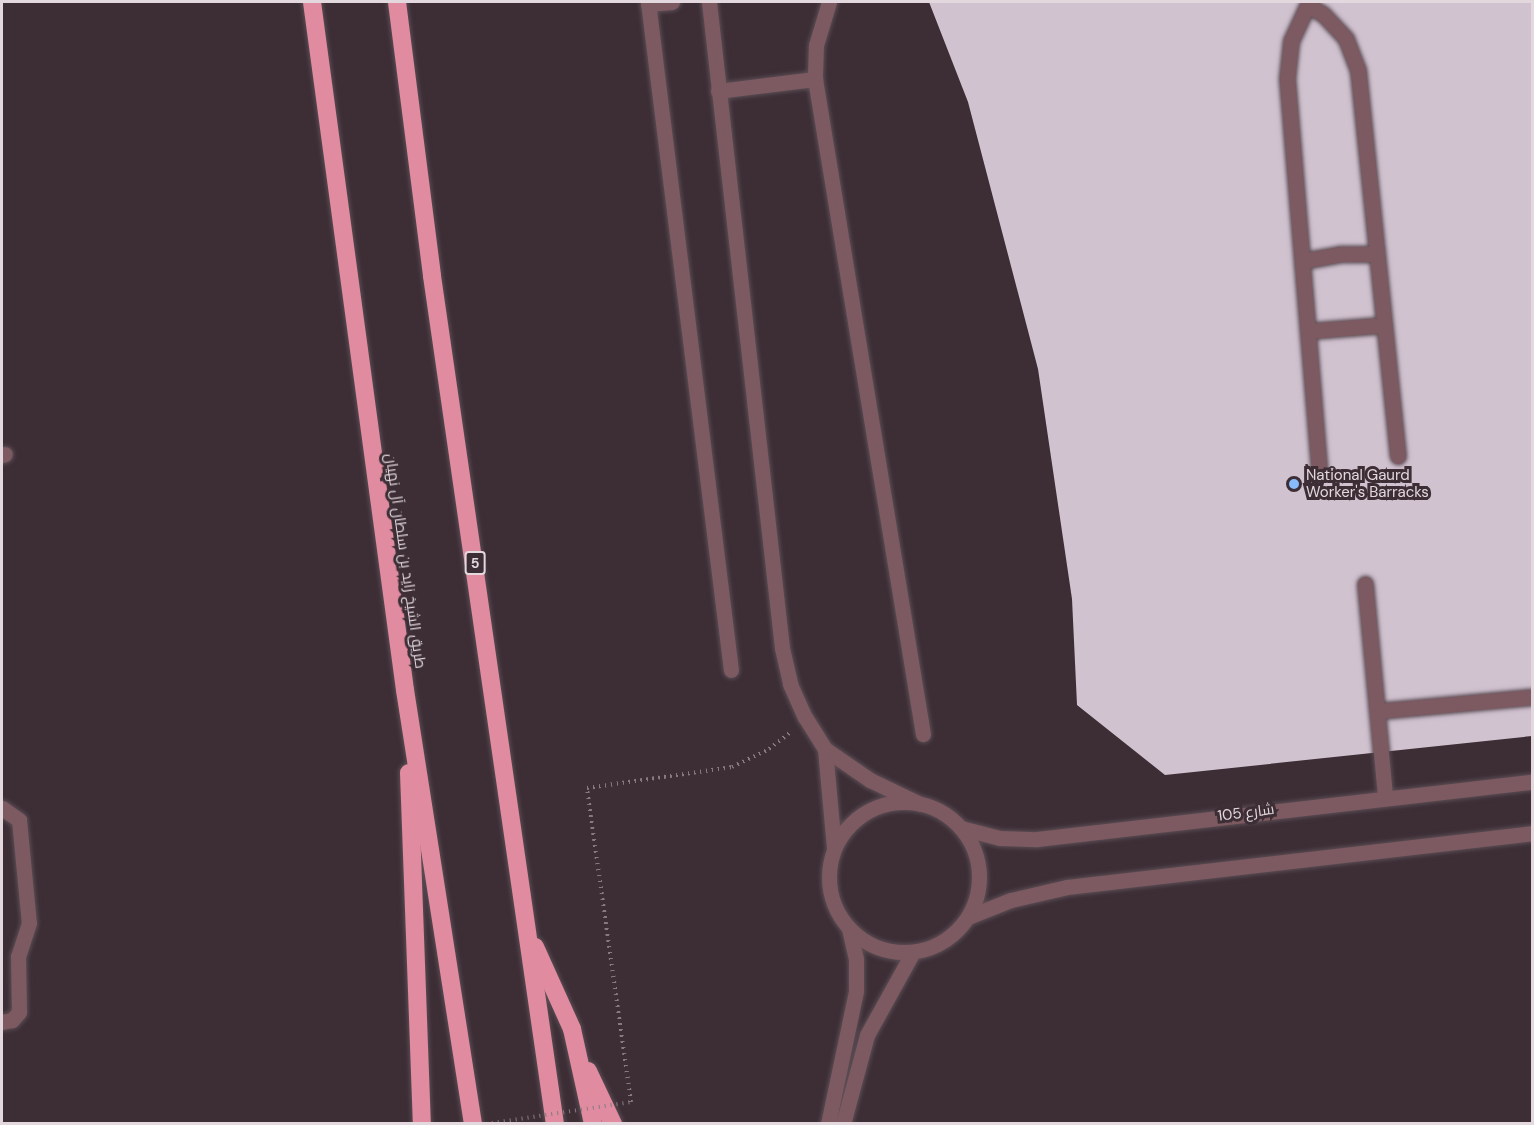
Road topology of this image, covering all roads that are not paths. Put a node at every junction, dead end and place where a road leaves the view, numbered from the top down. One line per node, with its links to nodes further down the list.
1 (312, 2): 18 (highway, طريق الشيخ زايد بن سلطان آل نهيان)
2 (397, 2): 32 (highway, 5)
3 (672, 2): 6 (street)
4 (709, 2): 9 (street)
5 (829, 2): 8 (street)
6 (648, 3): 17 (street)
7 (1309, 4): 10 (street); 11 (street)
8 (815, 79): 9 (street); 21 (street)
9 (718, 91): 22 (street)
10 (1377, 254): 11 (street); 12 (street)
11 (1302, 261): 13 (street)
12 (1384, 325): 13 (street); 14 (street)
13 (1308, 331): 15 (street)
14 (1398, 456)
15 (1319, 471)
16 (1365, 584): 20 (street)
17 (731, 670)
18 (405, 690): 36 (highway); 37 (highway, طريق الشيخ زايد بن سلطان آل نهيان)
19 (1533, 697): 20 (street)
20 (1377, 711): 24 (street)
21 (923, 734)
22 (825, 749): 25 (street); 29 (street)
23 (1533, 782): 24 (street, شارع 105)
24 (1385, 796): 27 (street, شارع 105)
25 (920, 804): 27 (street); 29 (street)
26 (2, 808): 34 (street)
27 (961, 828): 30 (street)
28 (1533, 833): 30 (street)
29 (834, 851): 31 (street)
30 (968, 917): 33 (street)
31 (849, 929): 33 (street); 41 (street)
32 (530, 936): 35 (highway); 38 (highway, 5)
33 (913, 952): 42 (street)
34 (2, 1022)
35 (582, 1062): 39 (highway); 40 (highway)
36 (423, 1124)
37 (474, 1124)
38 (555, 1124)
39 (593, 1124)
40 (613, 1124)
41 (828, 1124)
42 (843, 1124)

